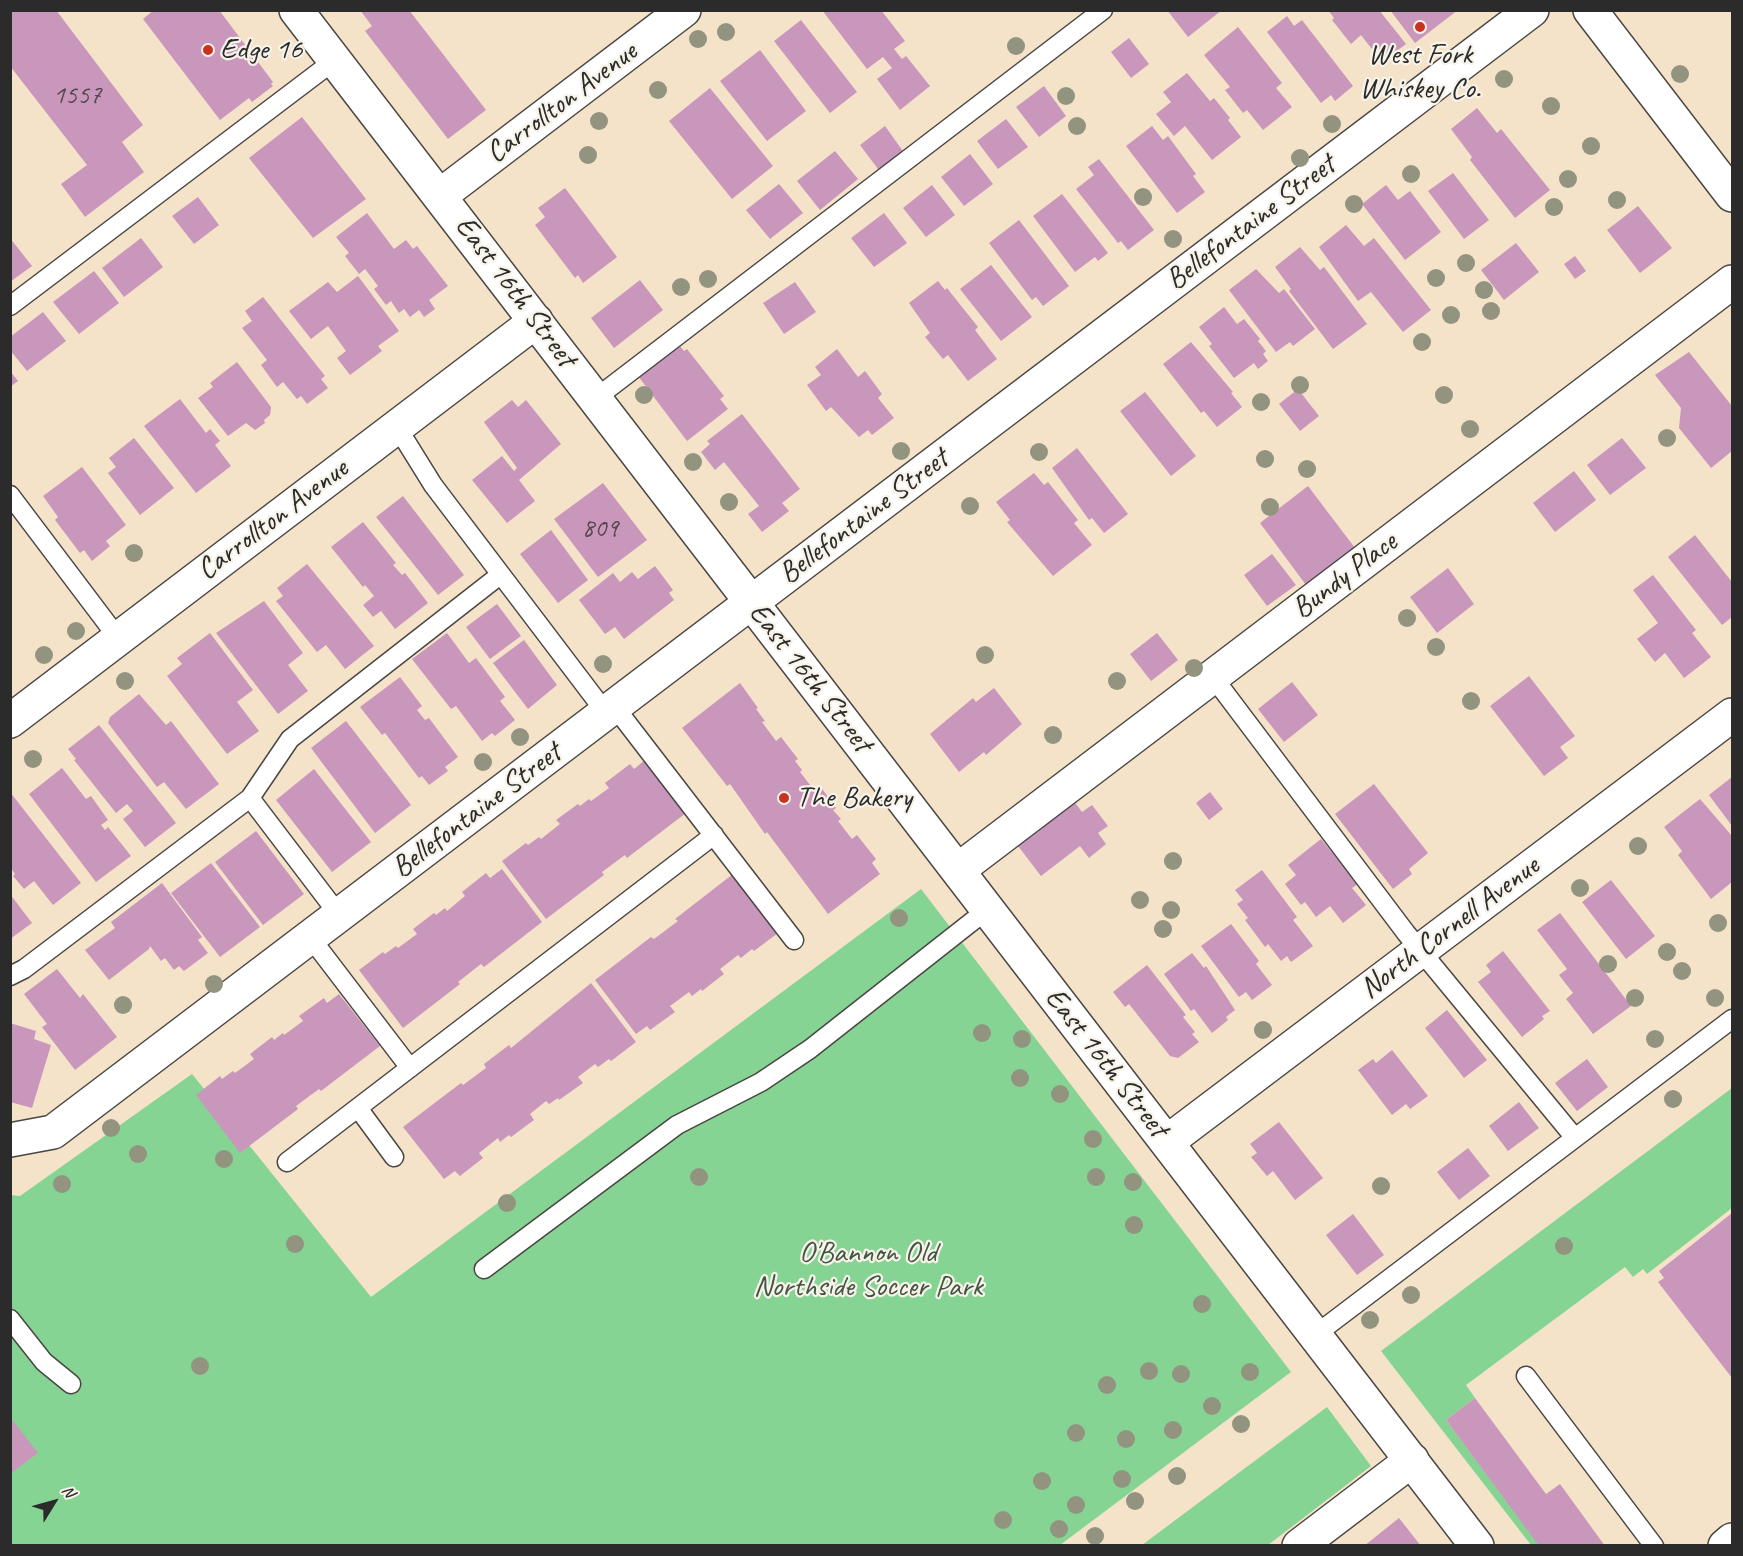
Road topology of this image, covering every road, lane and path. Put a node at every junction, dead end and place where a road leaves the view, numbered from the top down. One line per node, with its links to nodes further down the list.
1 (296, 10): 6 (street, East 16th Street)
2 (684, 10): 7 (street, Carrollton Avenue)
3 (1103, 10): 12 (lane)
4 (1532, 10): 16 (street, Bellefontaine Street)
5 (1590, 10): 8 (street)
6 (335, 60): 7 (street, East 16th Street); 10 (lane)
7 (441, 195): 11 (street, East 16th Street)
8 (1732, 195)
9 (1732, 282): 18 (street, Bundy Place)
10 (10, 306)
11 (536, 321): 12 (street, East 16th Street); 13 (street, Carrollton Avenue)
12 (596, 398): 16 (street, East 16th Street)
13 (397, 427): 15 (lane); 17 (street, Carrollton Avenue)
14 (10, 495): 17 (lane)
15 (500, 575): 19 (lane); 22 (lane)
16 (751, 602): 19 (street, Bellefontaine Street); 24 (street, East 16th Street)
17 (118, 638): 21 (street, Carrollton Avenue)
18 (1213, 676): 24 (street, Bundy Place); 29 (lane)
19 (610, 709): 23 (lane); 26 (street, Bellefontaine Street)
20 (1732, 715): 29 (street, North Cornell Avenue)
21 (10, 721)
22 (250, 798): 26 (lane); 30 (lane)
23 (714, 835): 28 (lane); 32 (lane)
24 (958, 870): 25 (street, East 16th Street)
25 (988, 909): 36 (street, East 16th Street); 39 (lane)
26 (339, 915): 27 (street, Bellefontaine Street)
27 (310, 937): 32 (lane); 35 (street, Bellefontaine Street)
28 (794, 940)
29 (1420, 951): 34 (lane); 36 (street, North Cornell Avenue)
30 (10, 976)
31 (1732, 1019): 34 (lane)
32 (410, 1068): 33 (lane)
33 (358, 1108): 37 (lane); 38 (lane)
34 (1575, 1138): 41 (lane)
35 (10, 1140)
36 (1167, 1142): 41 (street, East 16th Street)
37 (394, 1157)
38 (287, 1162)
39 (484, 1269)
40 (10, 1319): 43 (lane)
41 (1315, 1335): 44 (street, East 16th Street)
42 (1526, 1376): 48 (lane)
43 (71, 1384)
44 (1412, 1460): 46 (street); 47 (street, East 16th Street)
45 (1732, 1540): 49 (street)
46 (1299, 1545)
47 (1477, 1545)
48 (1654, 1545)
49 (1725, 1545)

